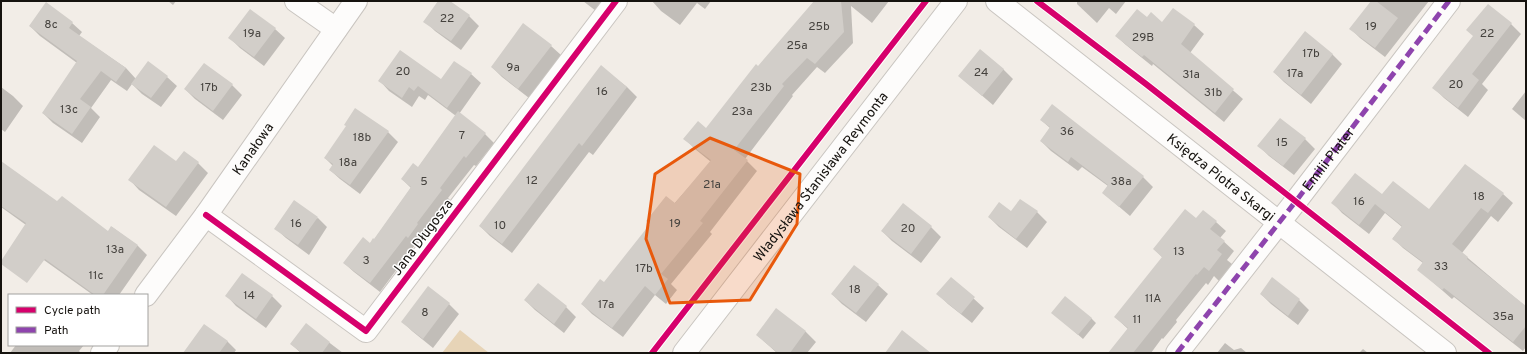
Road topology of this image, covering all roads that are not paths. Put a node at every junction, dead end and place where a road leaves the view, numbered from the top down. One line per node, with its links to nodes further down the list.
1 (296, 1): 7 (street)
2 (356, 1): 7 (street, Kanałowa)
3 (616, 1): 8 (street, Jana Długosza)
4 (956, 1): 11 (street, Władysława Stanisława Reymonta)
5 (997, 1): 9 (street, Księdza Piotra Skargi)
6 (1449, 1): 9 (street, Emilii Plater)
7 (336, 28): 8 (street, Kanałowa)
8 (206, 215): 10 (street, Kanałowa)
9 (1279, 222): 12 (street, Emilii Plater); 13 (street, Księdza Piotra Skargi)
10 (147, 294)
11 (684, 353)
12 (1177, 353)
13 (1445, 353)

